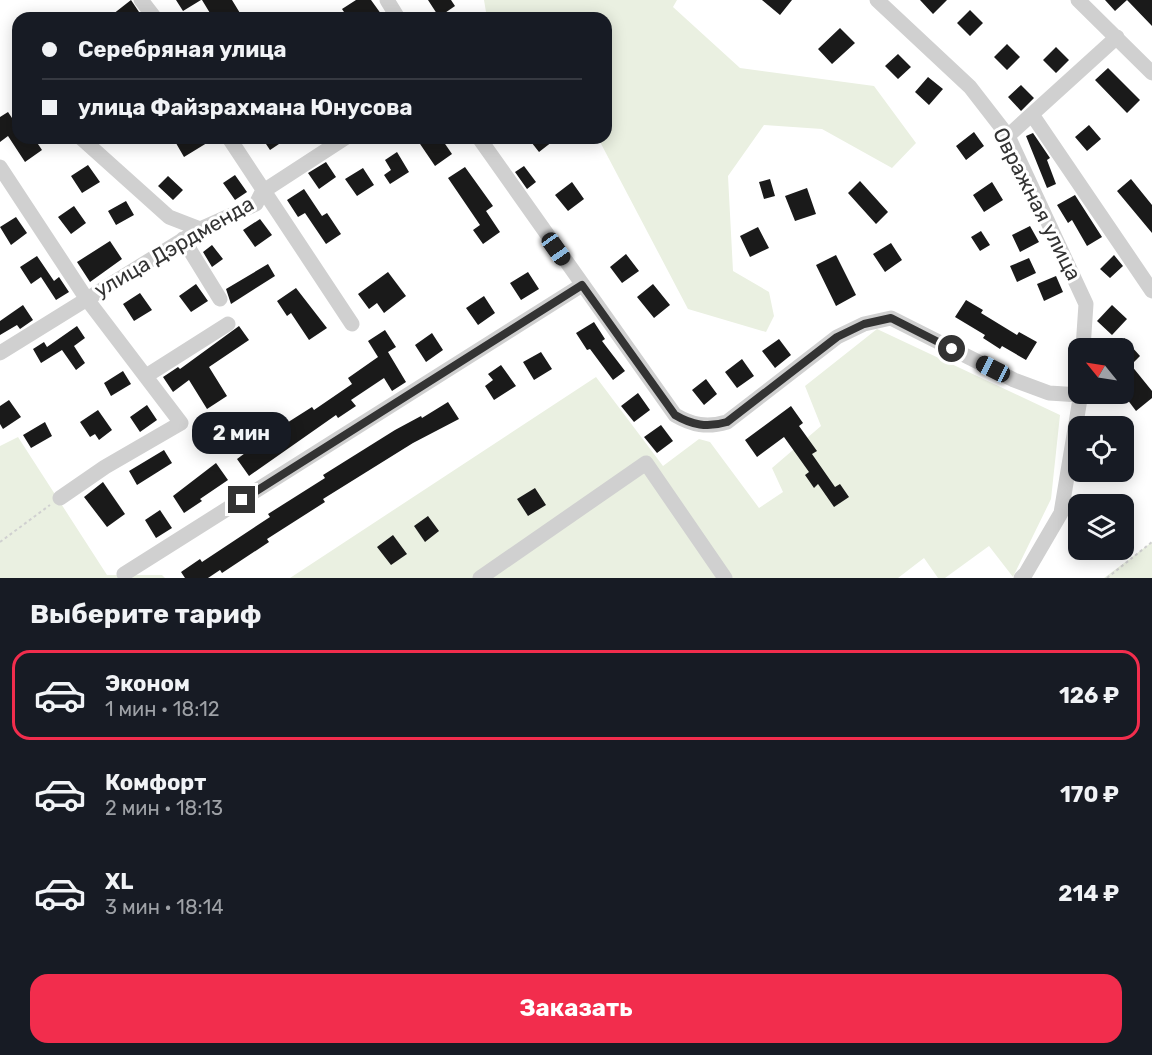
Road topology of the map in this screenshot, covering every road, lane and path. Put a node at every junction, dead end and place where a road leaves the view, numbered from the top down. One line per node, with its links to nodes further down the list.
1 (141, 0): 4 (street)
2 (877, 0): 8 (street, Овражная улица)
3 (1078, 0): 5 (street)
4 (150, 12)
5 (1117, 37): 6 (street); 7 (street)
6 (1152, 73)
7 (1033, 116): 8 (street); 18 (street)
8 (1008, 136): 23 (street, Овражная улица)
9 (88, 144): 15 (street)
10 (233, 144): 14 (street)
11 (336, 144): 14 (street, улица Дэрдменда)
12 (483, 144): 17 (street)
13 (0, 167): 19 (street)
14 (262, 192): 15 (street, улица Дэрдменда); 22 (street)
15 (200, 229): 16 (street, улица Дэрдменда)
16 (183, 239): 19 (street, улица Дэрдменда); 20 (street)
17 (582, 285): 26 (street); 31 (street)
18 (1152, 291)
19 (86, 298): 24 (street, улица Дэрдменда); 25 (street)
20 (220, 299)
21 (228, 324): 25 (street)
22 (352, 324)
23 (1084, 338)
24 (0, 353)
25 (146, 376): 28 (street)
26 (1068, 394)
27 (1079, 404): 34 (street)
28 (60, 498): 29 (path)
29 (0, 542)
30 (1152, 542): 35 (path)
31 (124, 574)
32 (480, 578): 33 (street)
33 (724, 578)
34 (1021, 578)
35 (1107, 578)

